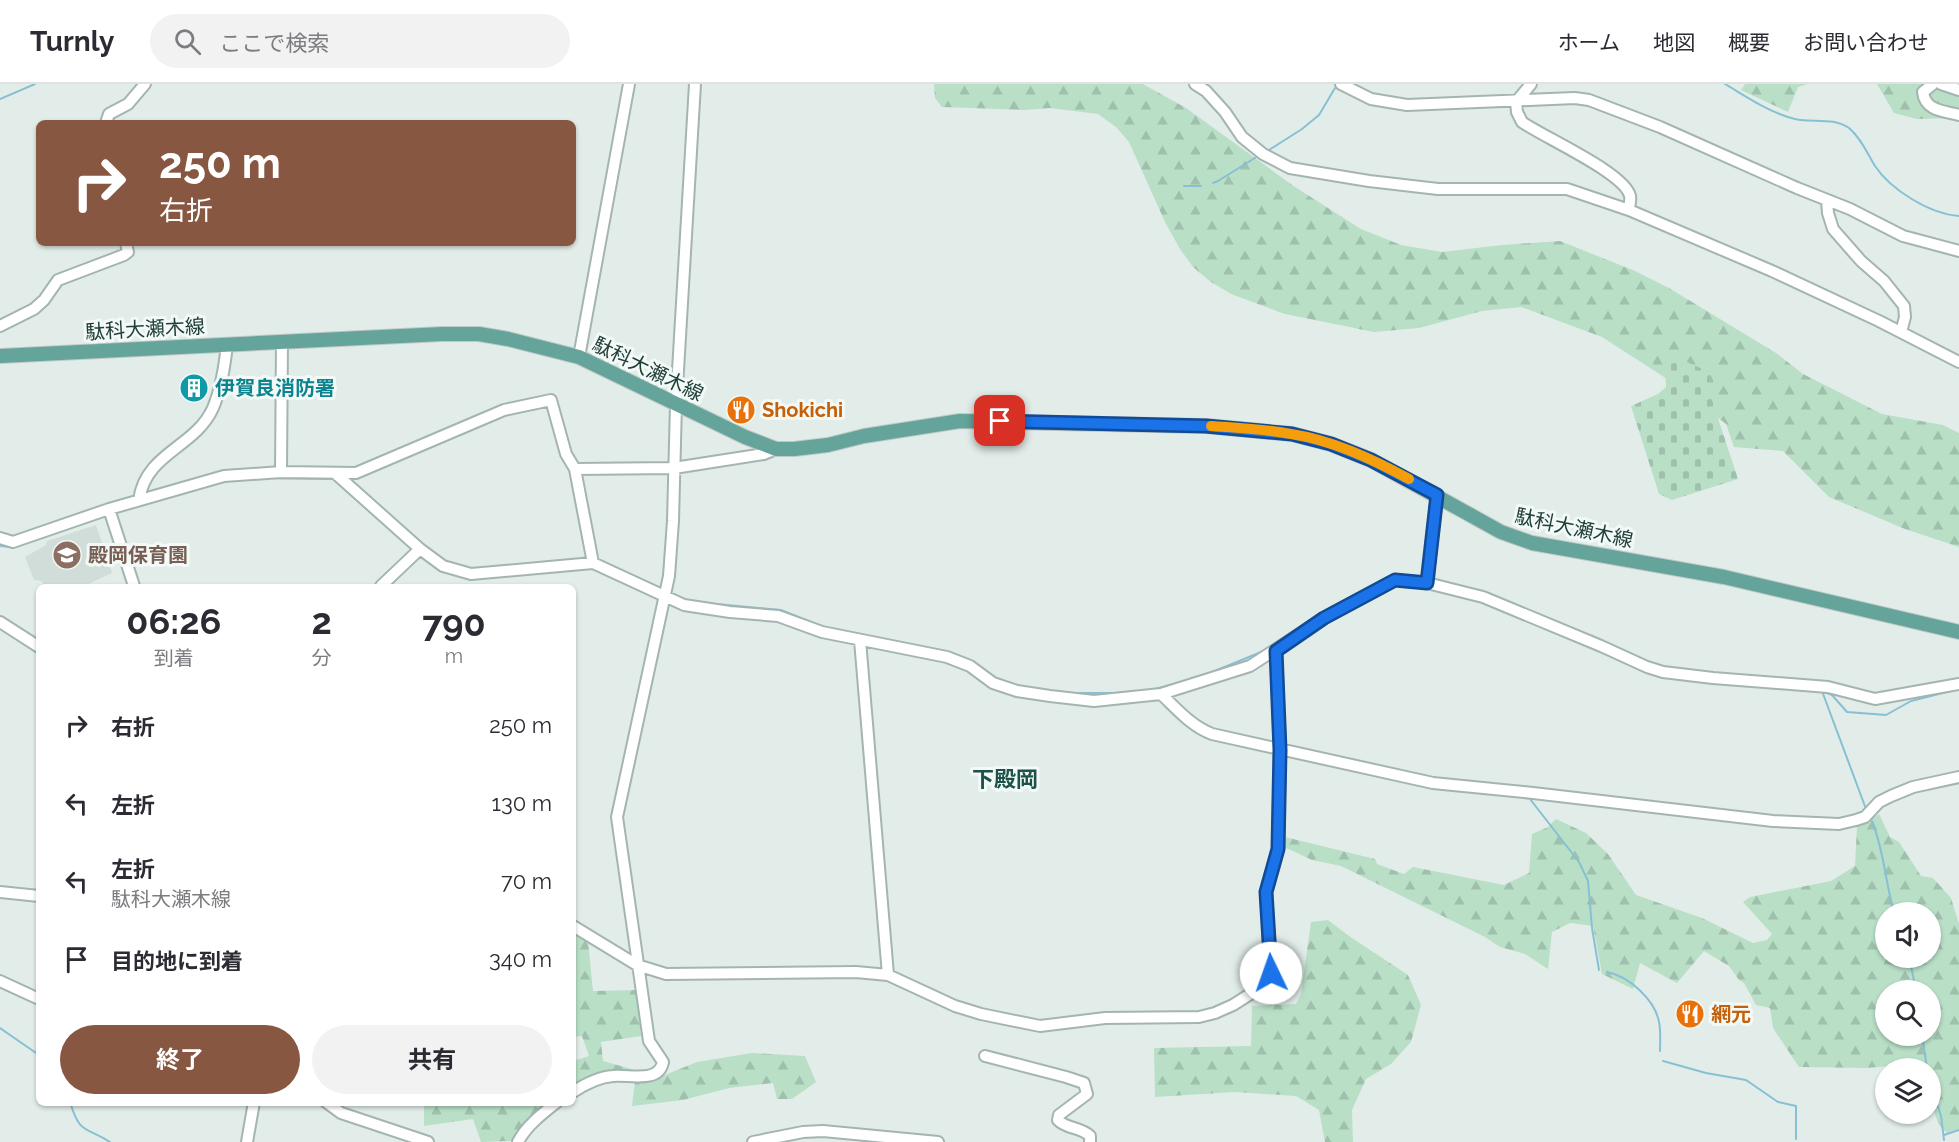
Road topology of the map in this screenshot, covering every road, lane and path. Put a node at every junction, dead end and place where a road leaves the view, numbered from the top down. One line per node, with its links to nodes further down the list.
1 (145, 84): 12 (street)
2 (629, 84): 22 (street)
3 (695, 84): 24 (street)
4 (1195, 84): 14 (street)
5 (1341, 84): 10 (street)
6 (1531, 84): 10 (street)
7 (1933, 84): 11 (street)
8 (1941, 84): 9 (street)
9 (1959, 90)
10 (1516, 102): 13 (street); 14 (street)
11 (1959, 115)
12 (107, 120)
13 (1827, 201): 16 (street); 18 (street)
14 (1629, 210): 18 (street)
15 (127, 246): 17 (street)
16 (1959, 251)
17 (0, 326)
18 (1901, 332): 23 (street)
19 (282, 341): 20 (main road, 駄科大瀬木線); 22 (main road, 駄科大瀬木線); 28 (street)
20 (227, 344): 21 (main road, 駄科大瀬木線); 31 (street)
21 (0, 356)
22 (579, 357): 24 (main road, 駄科大瀬木線)
23 (1959, 362)
24 (676, 404): 25 (main road, 駄科大瀬木線); 26 (street)
25 (776, 449): 26 (street); 30 (main road, 駄科大瀬木線)
26 (674, 468): 27 (street); 39 (street)
27 (575, 469): 29 (street); 35 (street)
28 (280, 472): 29 (street); 31 (street)
29 (336, 474): 34 (street)
30 (1437, 495): 36 (street); 41 (main road, 駄科大瀬木線)
31 (139, 500): 32 (street)
32 (109, 509): 33 (street); 37 (street)
33 (0, 538)
34 (420, 549): 35 (street); 38 (street)
35 (592, 560): 39 (street)
36 (1427, 583): 44 (street); 45 (street)
37 (133, 584)
38 (383, 584)
39 (664, 595): 42 (street); 52 (street)
40 (0, 622): 43 (street)
41 (1959, 632)
42 (860, 640): 46 (street); 53 (street)
43 (36, 645)
44 (1276, 651): 46 (street); 47 (street)
45 (1959, 684)
46 (1161, 694): 47 (street)
47 (1280, 750): 48 (street); 53 (street)
48 (1959, 777)
49 (0, 891): 50 (street)
50 (36, 896)
51 (576, 928): 52 (street)
52 (637, 965): 53 (street); 57 (street)
53 (888, 975)
54 (0, 981): 55 (street)
55 (36, 998)
56 (986, 1056): 67 (street)
57 (576, 1090)
58 (253, 1106): 62 (street)
59 (331, 1106): 63 (street)
60 (552, 1106): 64 (street)
61 (922, 1141): 65 (street); 66 (street)
62 (247, 1142)
63 (428, 1142)
64 (518, 1142)
65 (753, 1142)
66 (938, 1142)
67 (1090, 1142)

